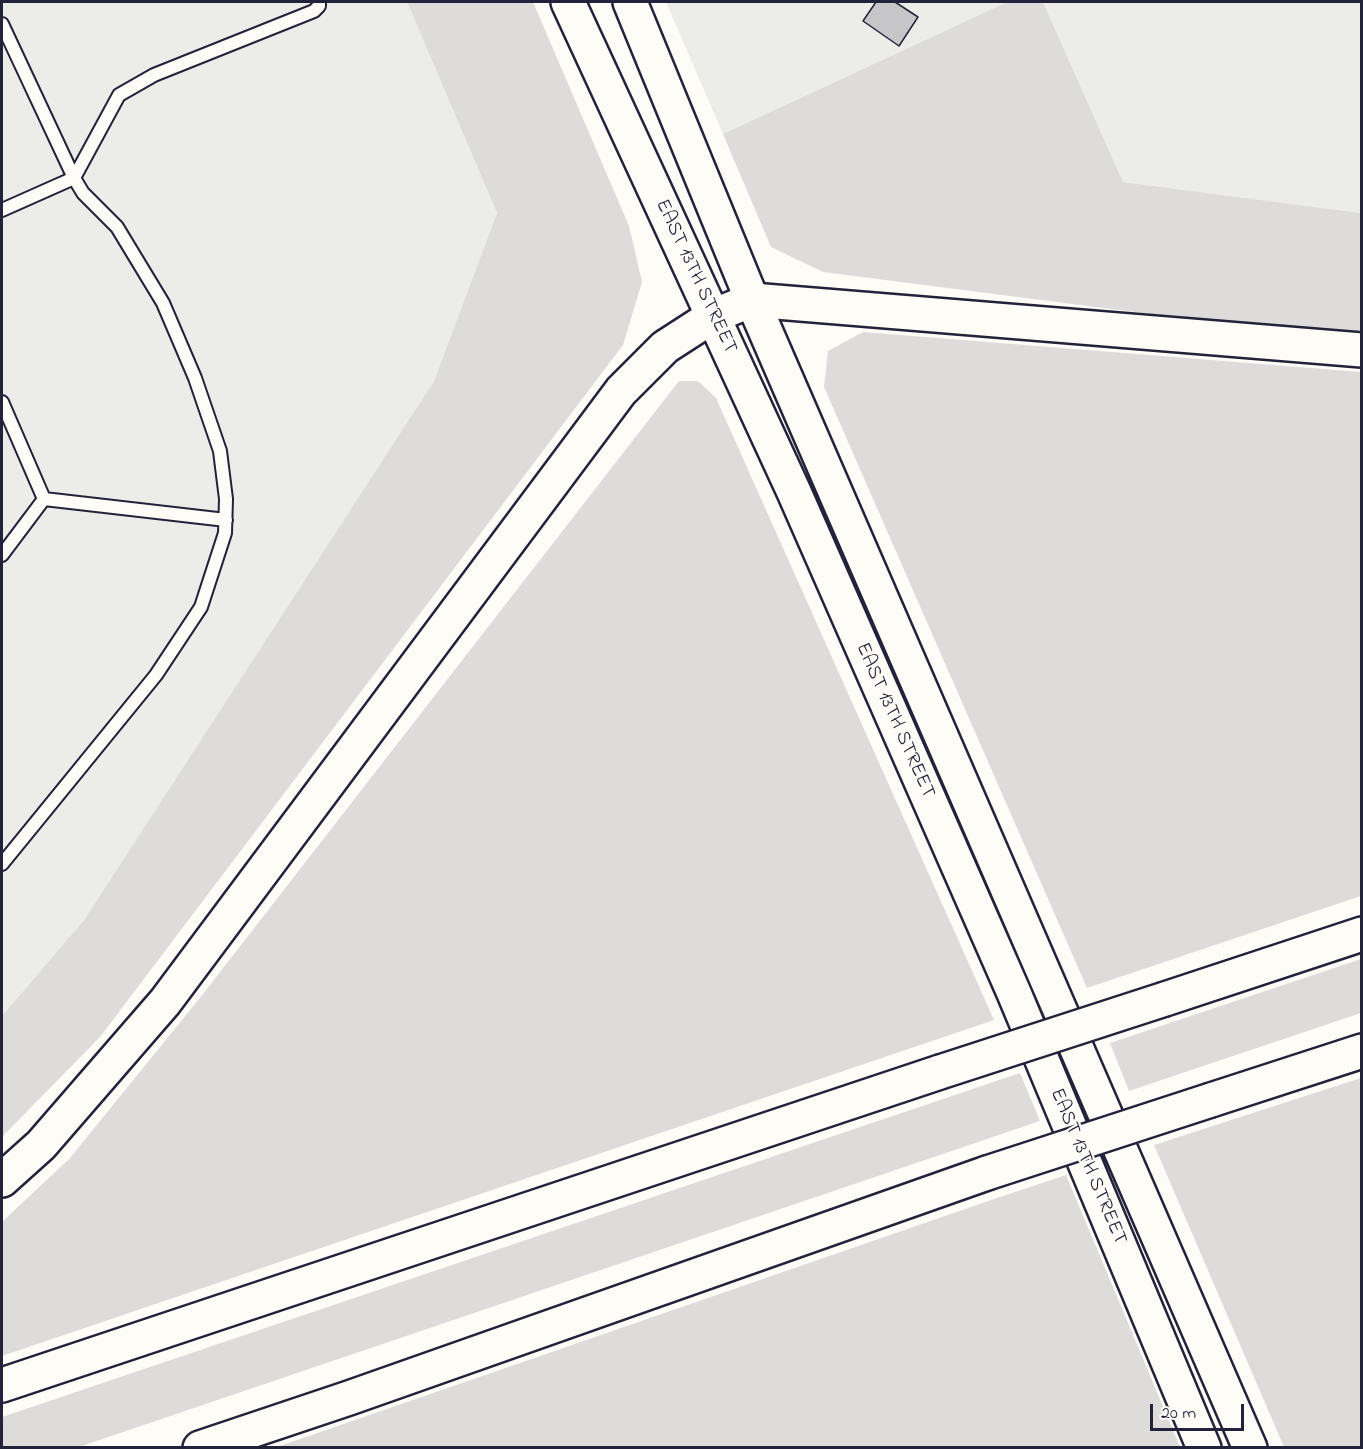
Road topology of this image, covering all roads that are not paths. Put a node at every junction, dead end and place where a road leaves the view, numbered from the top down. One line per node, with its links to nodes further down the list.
1 (319, 2): 5 (lane)
2 (568, 2): 8 (main road, EAST 13TH STREET)
3 (630, 2): 7 (main road, EAST 13TH STREET)
4 (2, 24): 5 (lane)
5 (74, 178): 6 (lane); 12 (lane)
6 (2, 210)
7 (752, 300): 8 (main road); 9 (main road); 21 (main road, EAST 13TH STREET)
8 (713, 316): 17 (main road); 20 (main road, EAST 13TH STREET)
9 (1362, 350)
10 (2, 402): 11 (lane)
11 (44, 499): 12 (lane); 13 (lane)
12 (226, 520): 14 (lane)
13 (2, 555)
14 (2, 864)
15 (1362, 934): 18 (main road, bridge)
16 (1362, 1051): 19 (main road, bridge)
17 (2, 1180)
18 (2, 1385)
19 (201, 1448)
20 (1204, 1448)
21 (1250, 1448)

